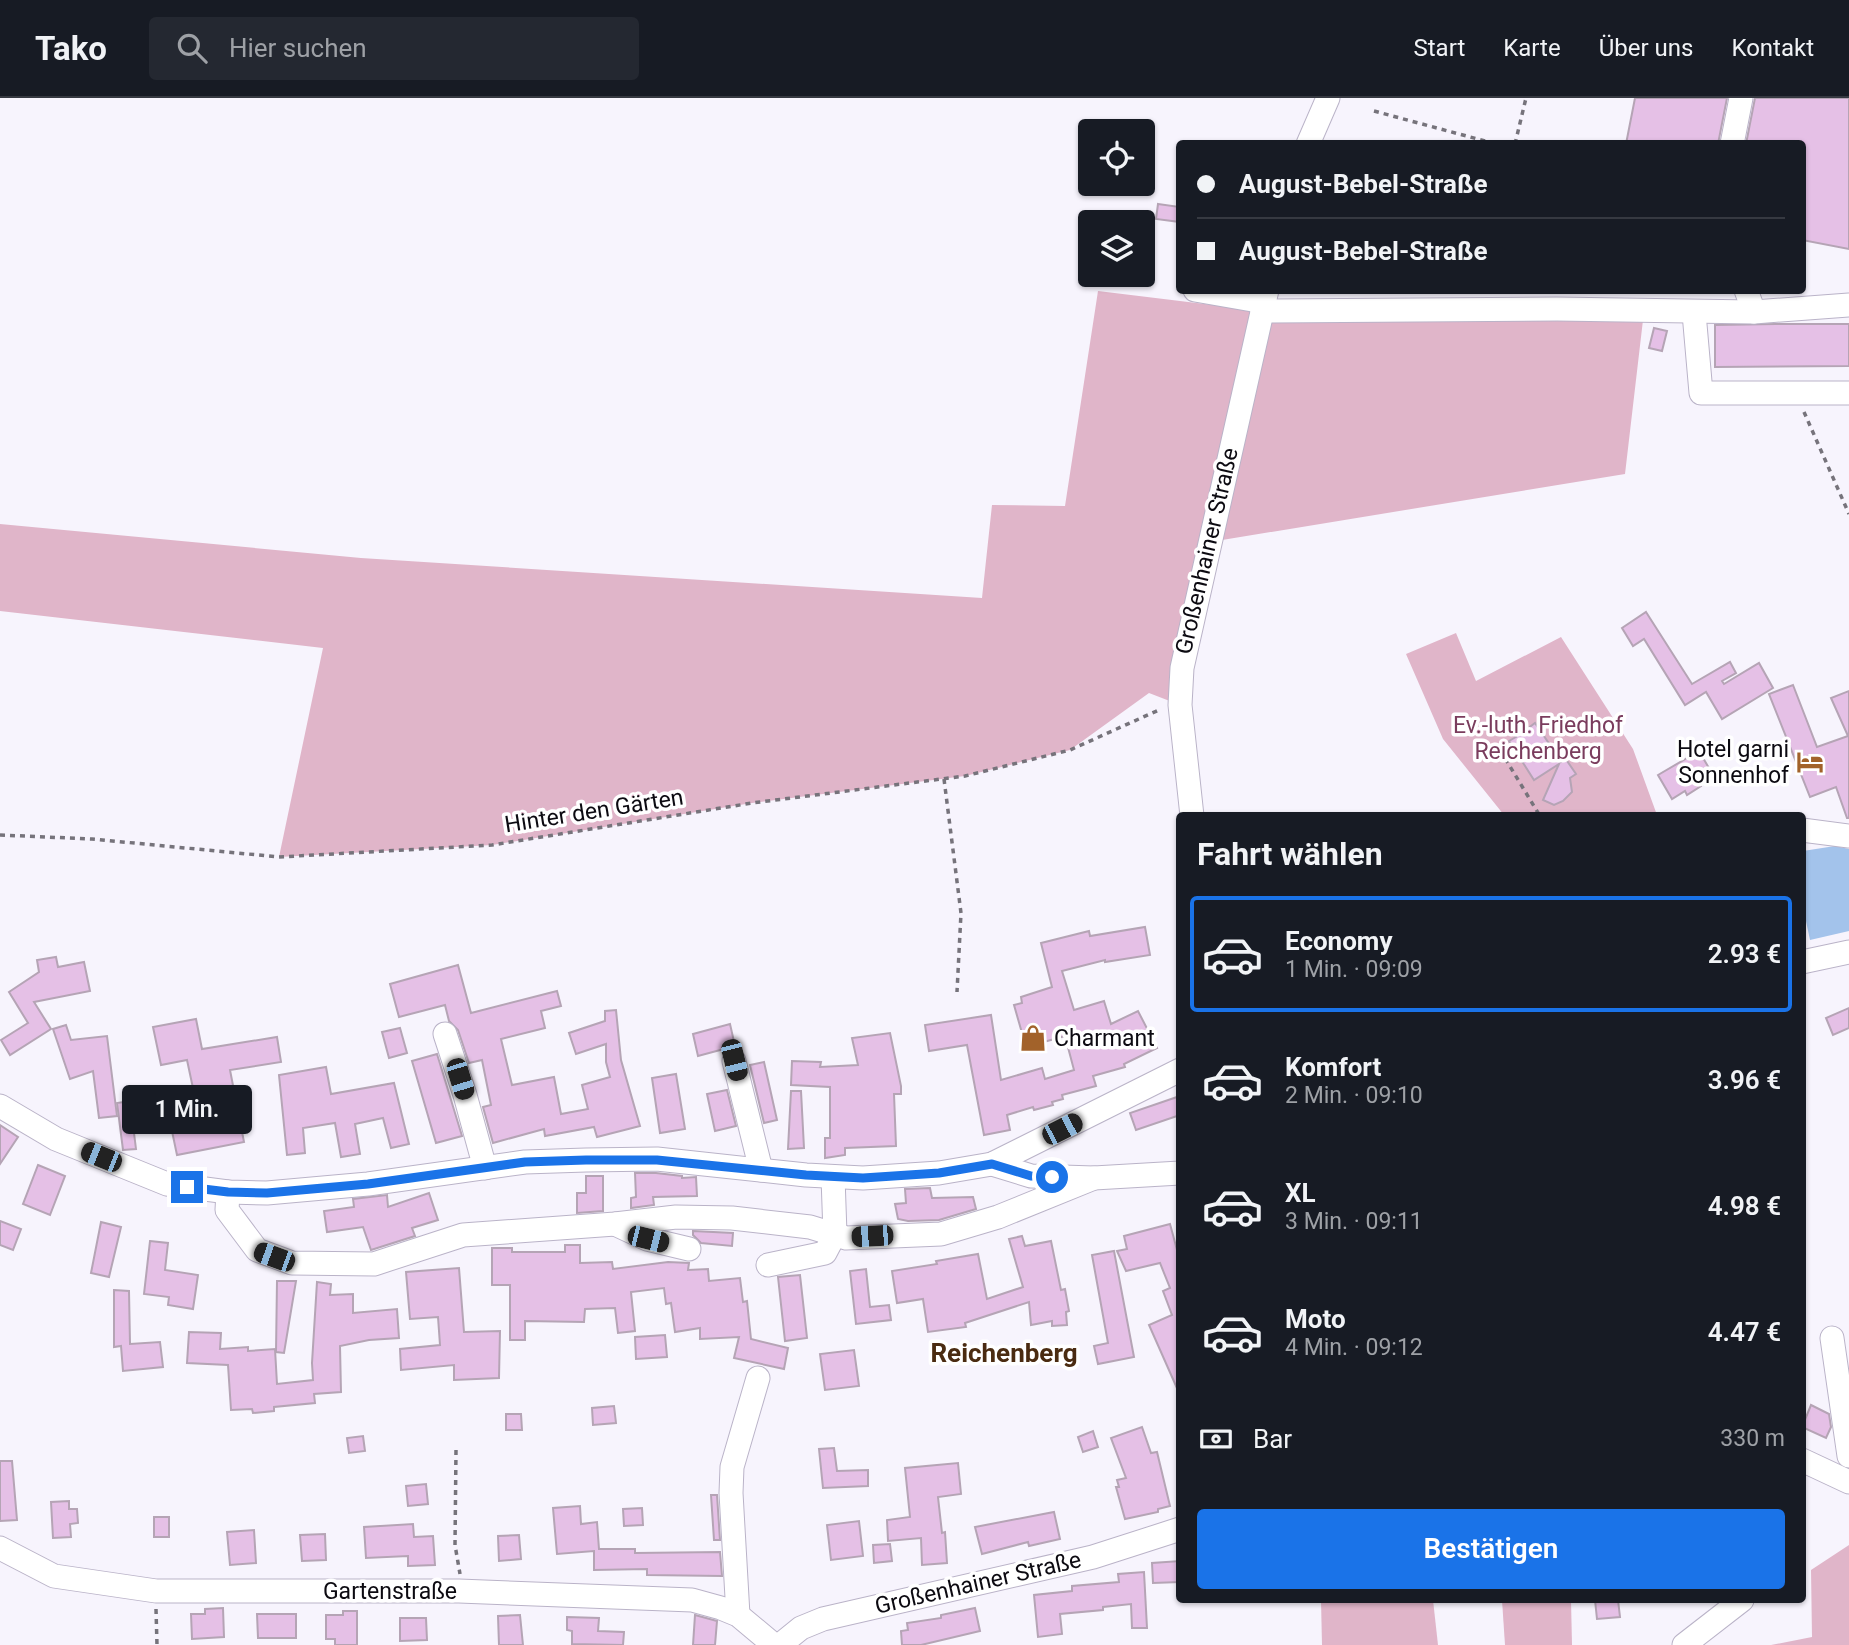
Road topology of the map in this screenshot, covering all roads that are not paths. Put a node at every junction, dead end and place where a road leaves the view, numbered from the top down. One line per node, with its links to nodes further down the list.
1 (1328, 98): 3 (street)
2 (1741, 98): 4 (street)
3 (1310, 140)
4 (1733, 140)
5 (1220, 294): 7 (street)
6 (1747, 294): 9 (street)
7 (1264, 301): 10 (street); 12 (street, Großenhainer Straße)
8 (1849, 305): 9 (street)
9 (1754, 312): 10 (street)
10 (1694, 313): 11 (street)
11 (1849, 393)
12 (1192, 812)
13 (1846, 829): 14 (street)
14 (1806, 830)
15 (1849, 952): 16 (street)
16 (1806, 961)
17 (445, 1034): 22 (street)
18 (734, 1060): 23 (street)
19 (1176, 1072): 21 (street)
20 (0, 1106): 27 (street)
21 (992, 1164): 25 (street); 26 (street)
22 (485, 1168): 23 (street); 27 (street)
23 (761, 1170): 25 (street)
24 (1176, 1173): 26 (street)
25 (833, 1177): 29 (street)
26 (1094, 1178): 29 (street)
27 (228, 1192): 28 (street)
28 (615, 1224): 29 (street); 30 (street)
29 (835, 1234): 31 (street)
30 (689, 1249)
31 (768, 1265)
32 (1832, 1338): 34 (street)
33 (758, 1378): 40 (street)
34 (1849, 1456)
35 (1806, 1463): 36 (street)
36 (1849, 1482)
37 (1176, 1529): 42 (street, Großenhainer Straße)
38 (0, 1549): 40 (street, Gartenstraße)
39 (1738, 1603): 43 (street)
40 (738, 1615): 41 (street, Gartenstraße)
41 (774, 1645)
42 (780, 1645)
43 (1684, 1645)

